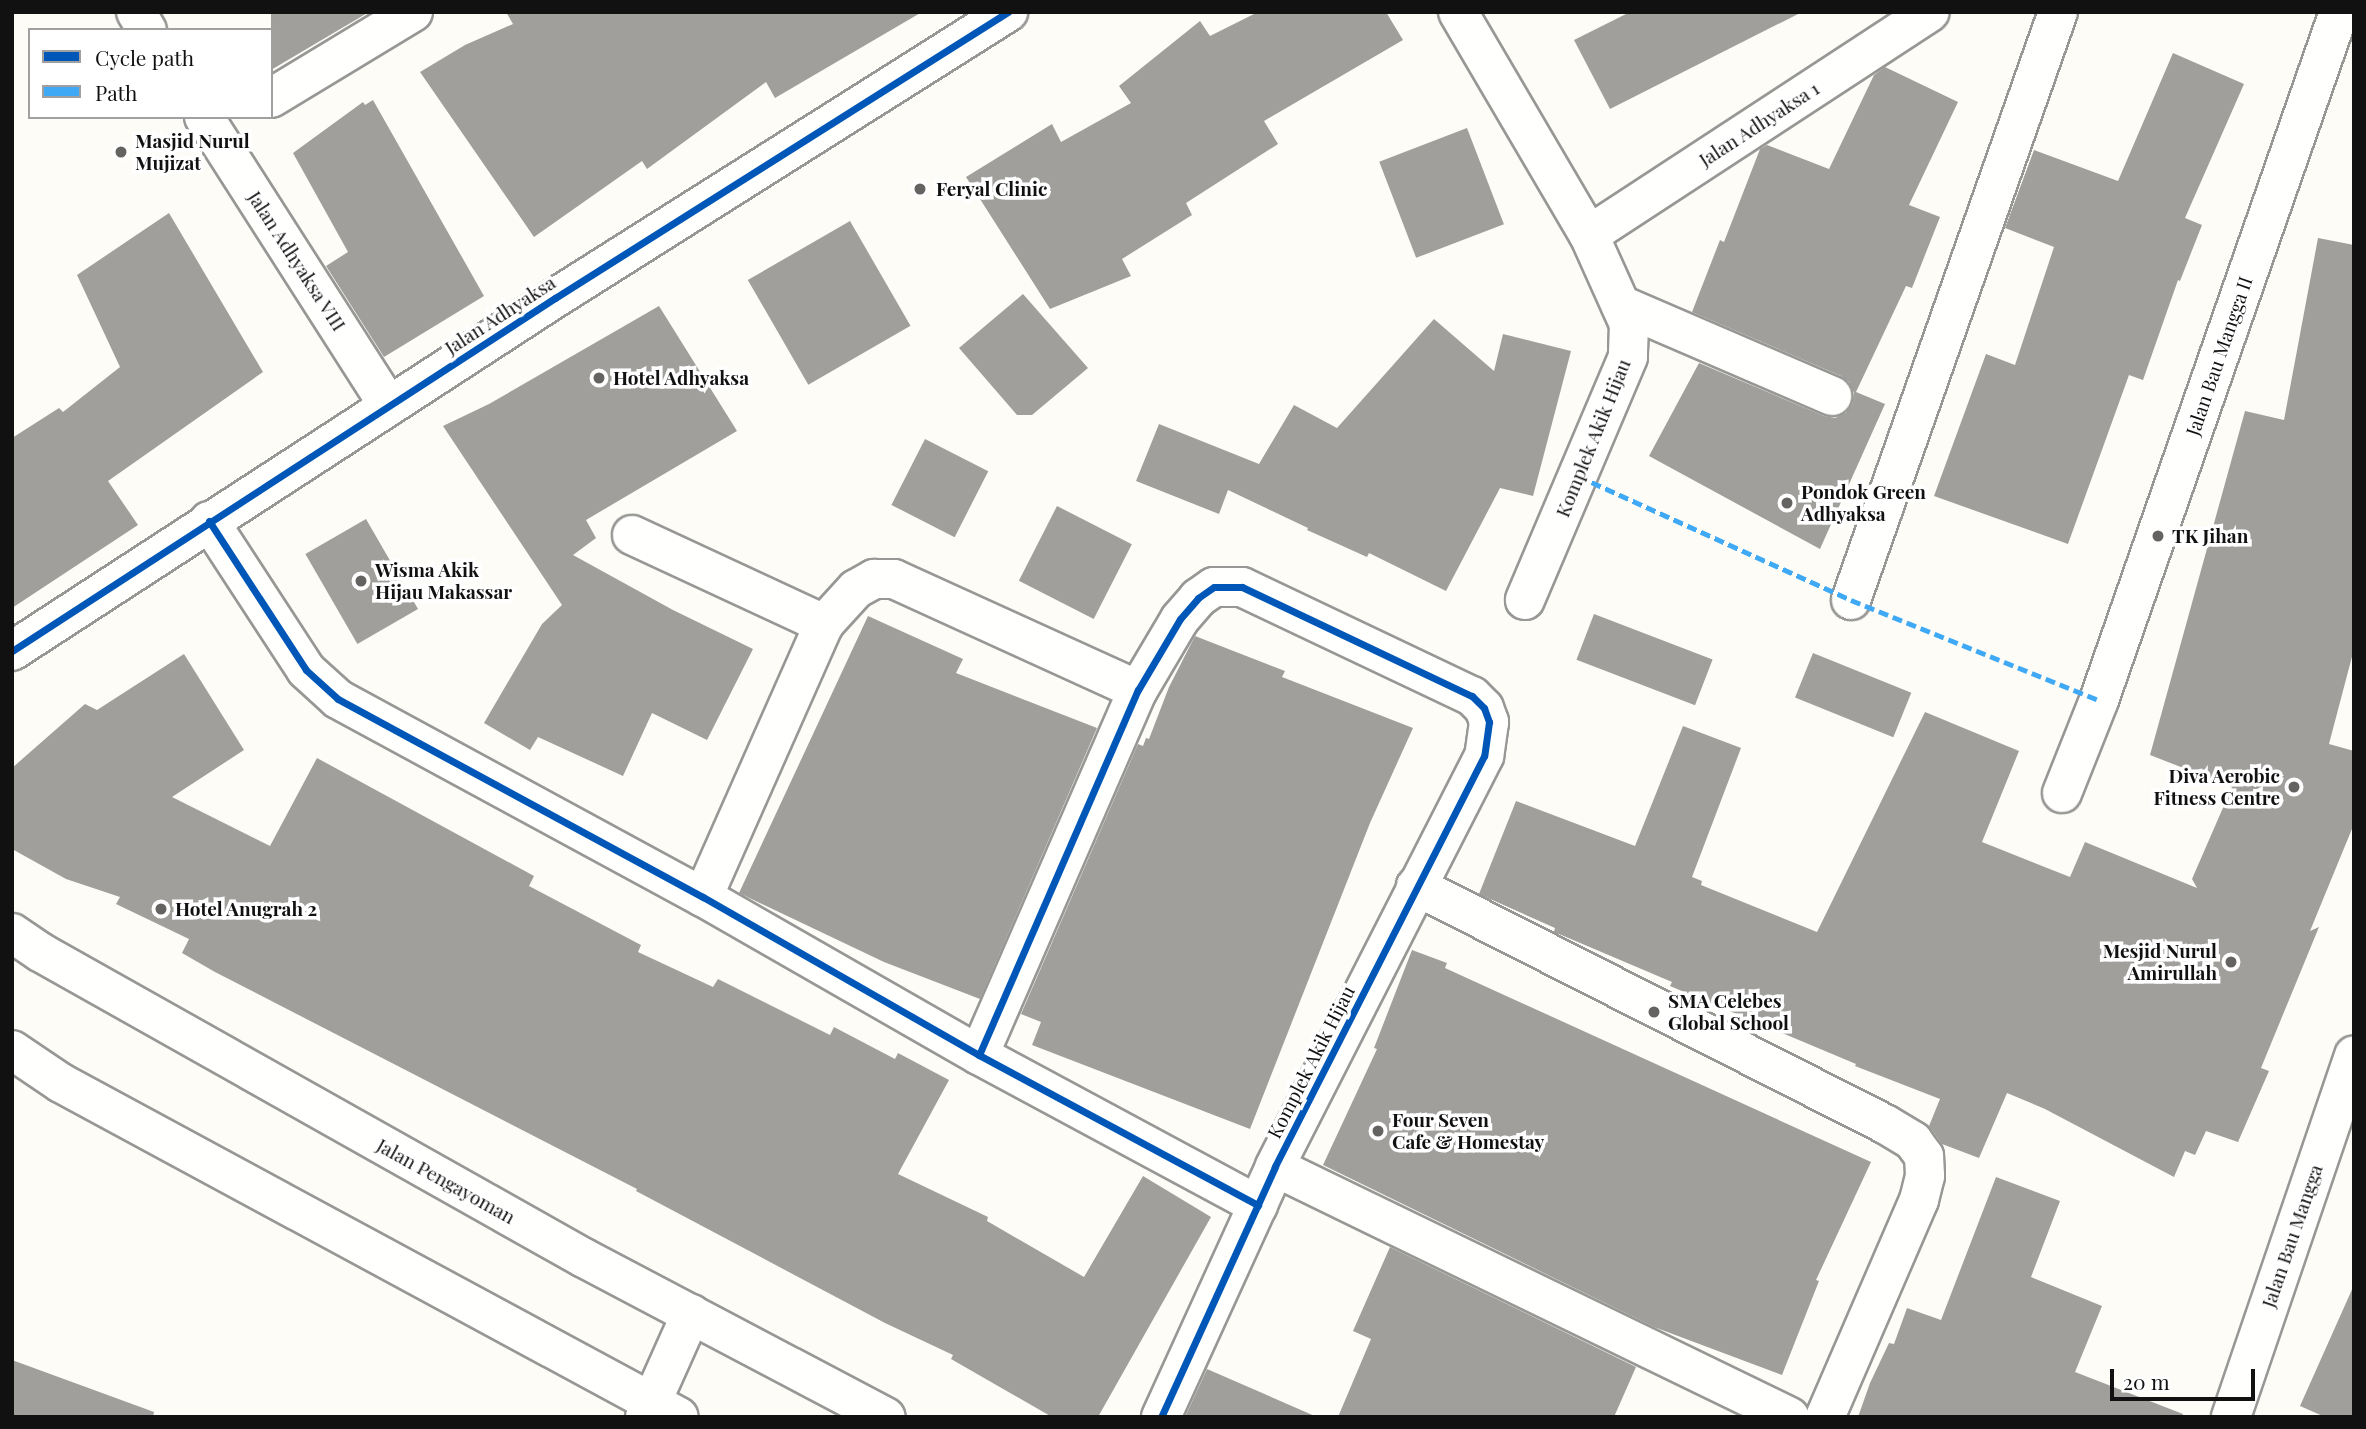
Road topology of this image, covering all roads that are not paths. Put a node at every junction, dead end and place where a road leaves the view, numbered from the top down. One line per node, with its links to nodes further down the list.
1 (136, 12): 8 (street)
2 (413, 12): 9 (street)
3 (1008, 12): 14 (street, Jalan Adhyaksa)
4 (1458, 12): 11 (street, Komplek Akik Hijau)
5 (1930, 12): 11 (street, Jalan Adhyaksa 1)
6 (2058, 12): 18 (street)
7 (2339, 12): 22 (street, Jalan Bau Mangga II)
8 (146, 28)
9 (273, 97)
10 (219, 122): 14 (street, Jalan Adhyaksa VIII)
11 (1589, 235): 12 (street, Komplek Akik Hijau)
12 (1621, 306): 13 (street); 17 (street, Komplek Akik Hijau)
13 (1832, 396)
14 (389, 406): 15 (street, Jalan Adhyaksa)
15 (209, 521): 20 (street, Jalan Adhyaksa); 24 (street)
16 (632, 535): 19 (street)
17 (1525, 600)
18 (1852, 600)
19 (824, 624): 21 (street); 24 (street)
20 (12, 651)
21 (1138, 690): 23 (street, Komplek Akik Hijau); 27 (street)
22 (2062, 793)
23 (1416, 886): 29 (street, Komplek Akik Hijau); 36 (street)
24 (703, 897): 27 (street)
25 (12, 933): 31 (street, Jalan Pengayoman)
26 (12, 1050): 32 (street)
27 (979, 1055): 30 (street)
28 (2354, 1055): 37 (street, Jalan Bau Mangga)
29 (1275, 1167): 30 (street, Komplek Akik Hijau); 35 (street)
30 (1258, 1205): 34 (street, Komplek Akik Hijau)
31 (691, 1314): 32 (street); 33 (street, Jalan Pengayoman)
32 (658, 1412)
33 (886, 1417)
34 (1161, 1417)
35 (1790, 1417)
36 (1825, 1417)
37 (2231, 1417)

